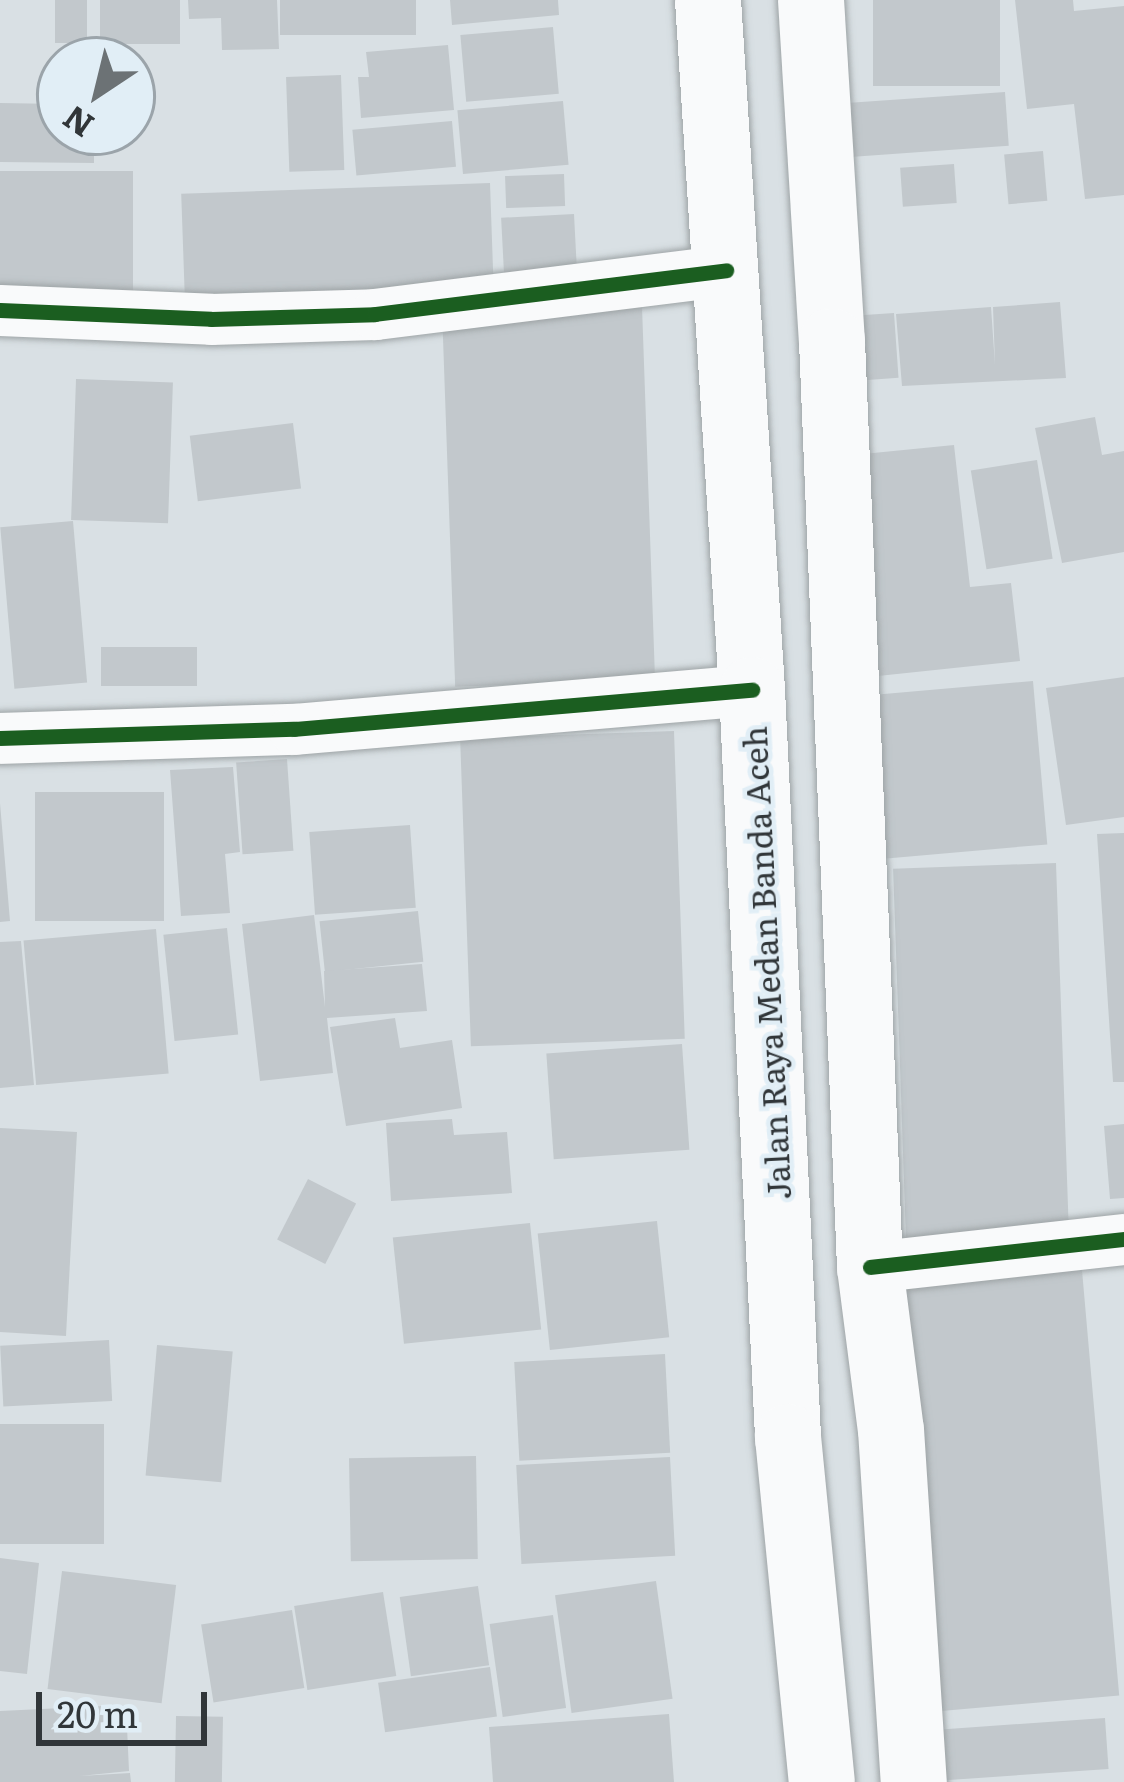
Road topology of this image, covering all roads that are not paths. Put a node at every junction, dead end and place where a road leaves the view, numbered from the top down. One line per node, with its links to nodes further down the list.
1 (709, 0): 3 (highway, Jalan Raya Medan Banda Aceh)
2 (811, 0): 8 (highway)
3 (726, 270): 4 (street); 5 (highway, Jalan Raya Medan Banda Aceh)
4 (0, 310)
5 (752, 690): 6 (street); 9 (highway, Jalan Raya Medan Banda Aceh)
6 (0, 738)
7 (1124, 1239): 8 (street)
8 (870, 1267): 10 (highway)
9 (822, 1782)
10 (914, 1782)

